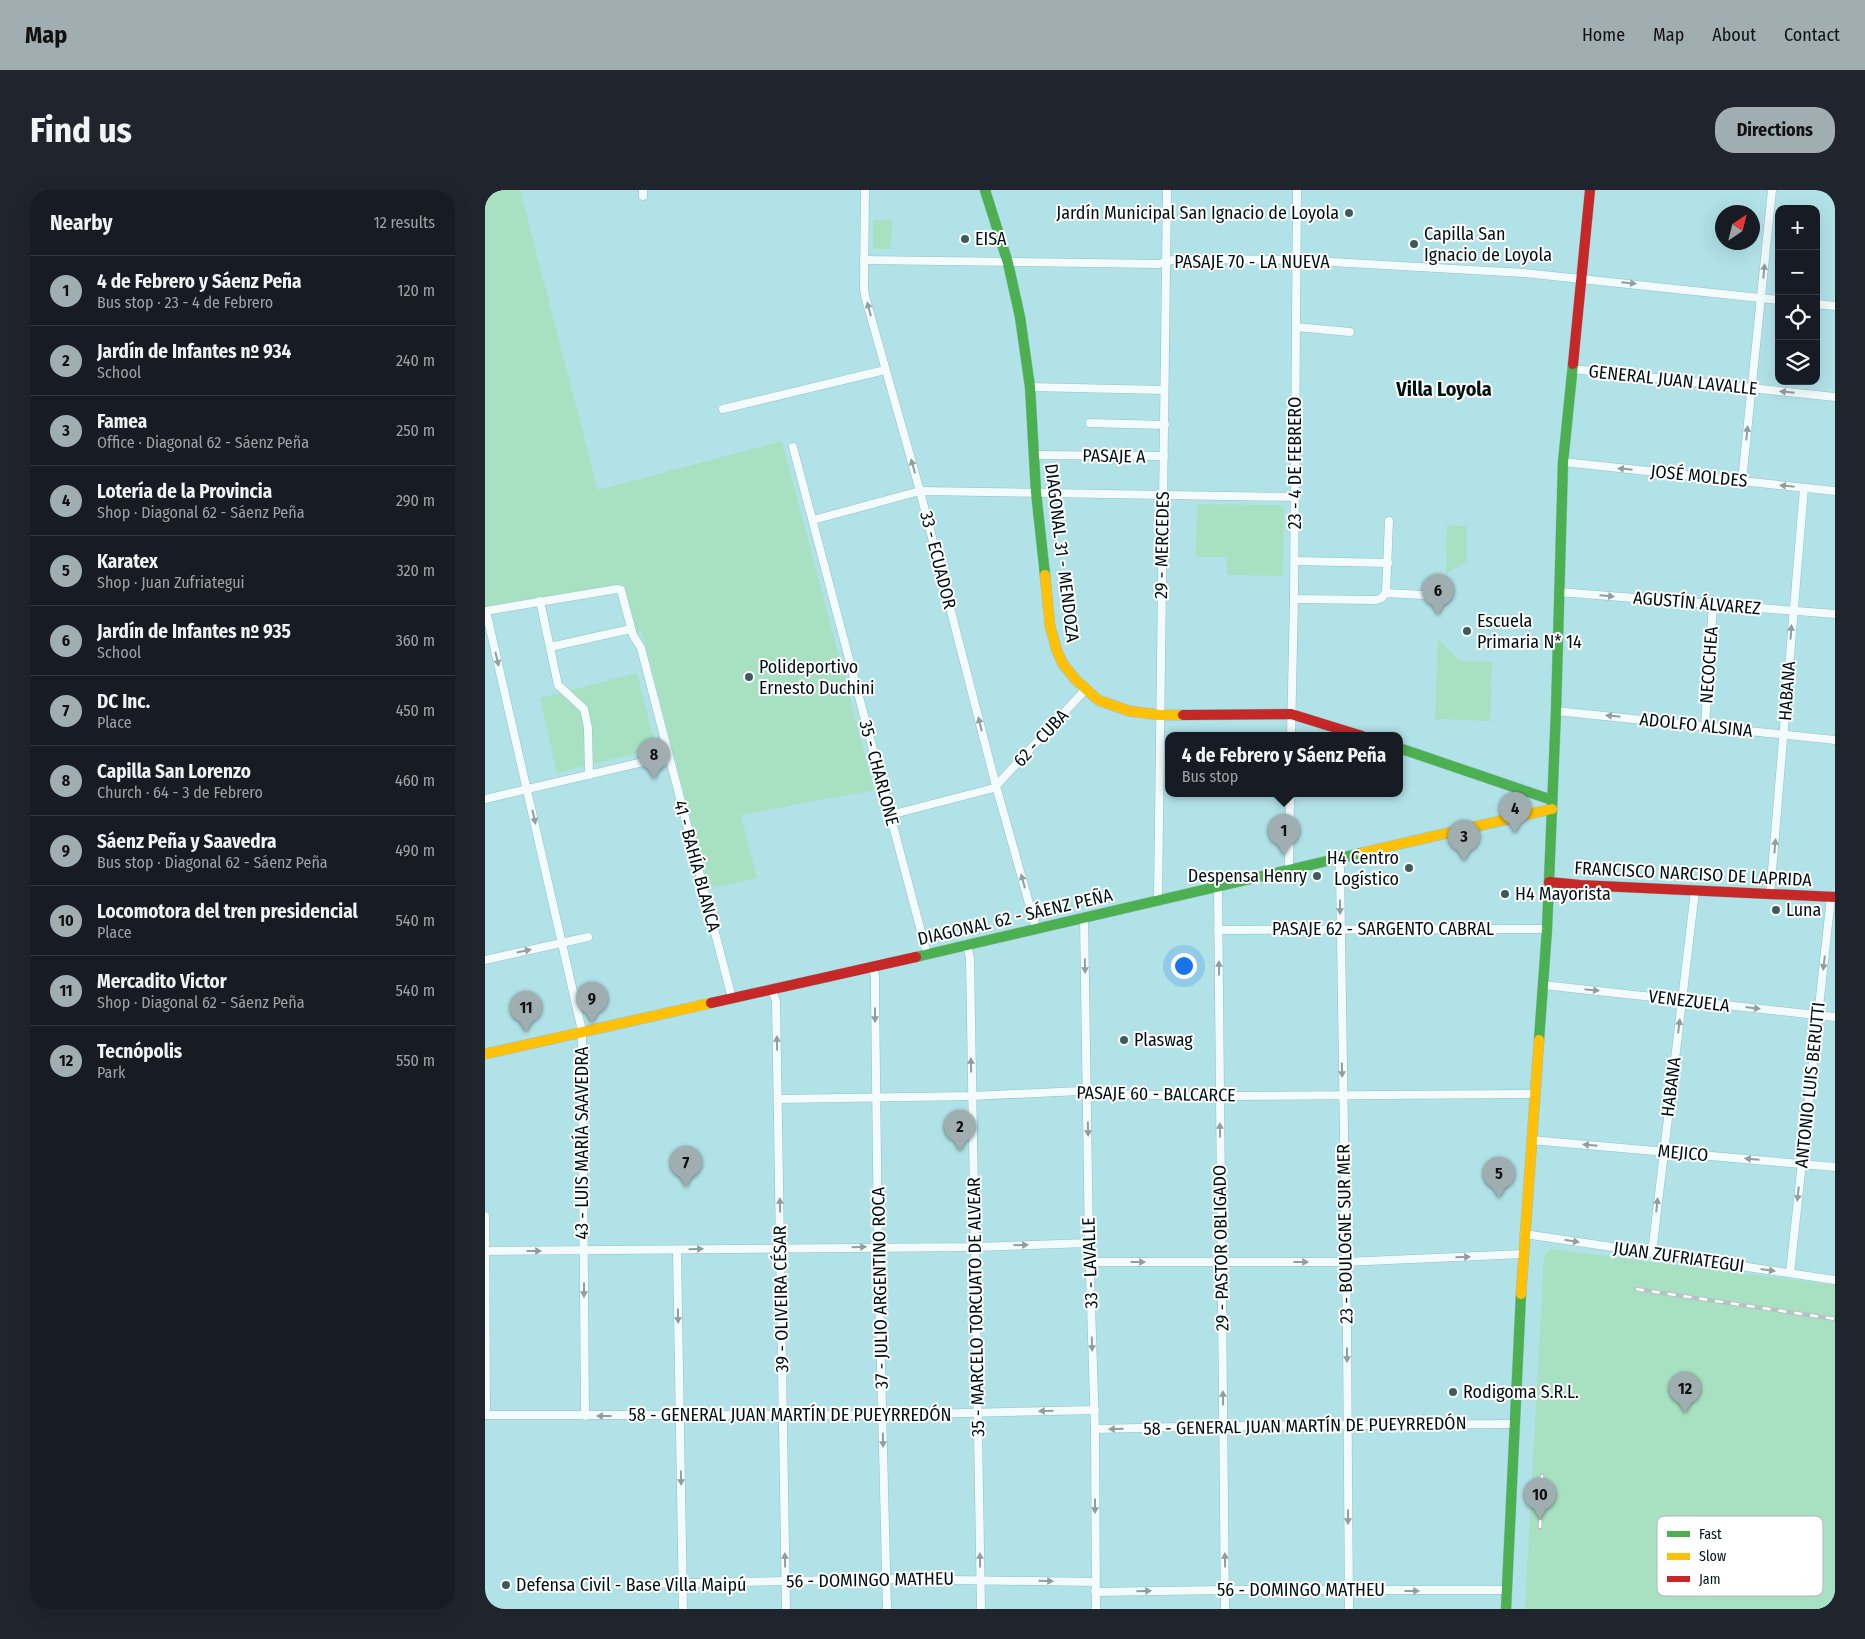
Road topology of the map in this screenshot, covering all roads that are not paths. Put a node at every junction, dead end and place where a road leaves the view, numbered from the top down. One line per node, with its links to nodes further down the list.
1 (865, 190): 7 (street, 33 - ECUADOR)
2 (985, 190): 10 (street, DIAGONAL 31 - MENDOZA)
3 (1167, 190): 9 (street, 29 - MERCEDES)
4 (1297, 190): 8 (street, 23 - 4 DE FEBRERO)
5 (1590, 190): 11 (street)
6 (1772, 190): 12 (street, one-way to 6)
7 (864, 260): 10 (street, PASAJE 70 - LA NUEVA); 19 (street, 33 - ECUADOR, one-way to 7)
8 (1296, 260): 9 (street, PASAJE 70 - LA NUEVA); 11 (street, PASAJE 70 - LA NUEVA); 16 (street, 23 - 4 DE FEBRERO)
9 (1167, 262): 10 (street, PASAJE 70 - LA NUEVA); 22 (street, 29 - MERCEDES)
10 (1008, 263): 20 (street, DIAGONAL 31 - MENDOZA)
11 (1580, 278): 12 (street, PASAJE 70 - LA NUEVA, one-way to 12); 18 (street)
12 (1762, 298): 13 (street, PASAJE 70 - LA NUEVA); 21 (street)
13 (1775, 300)
14 (1820, 304): 15 (street)
15 (1835, 306)
16 (1296, 327): 17 (street); 37 (street, 23 - 4 DE FEBRERO)
17 (1350, 332)
18 (1571, 369): 21 (street, GENERAL JUAN LAVALLE); 30 (street)
19 (885, 370): 24 (street); 33 (street, 33 - ECUADOR, one-way to 19)
20 (1031, 387): 22 (street); 28 (street, DIAGONAL 31 - MENDOZA)
21 (1752, 388): 23 (street, GENERAL JUAN LAVALLE, one-way to 21); 31 (street, one-way to 21)
22 (1165, 390): 26 (street, 29 - MERCEDES)
23 (1835, 397)
24 (723, 409)
25 (1091, 423): 26 (street)
26 (1165, 425): 29 (street, 29 - MERCEDES)
27 (793, 447): 38 (street, 35 - CHARLONE)
28 (1033, 455): 29 (street, PASAJE A); 35 (street, DIAGONAL 31 - MENDOZA)
29 (1164, 456): 36 (street, 29 - MERCEDES)
30 (1563, 462): 31 (street, JOSÉ MOLDES, one-way to 30); 42 (street)
31 (1742, 481): 32 (street, JOSÉ MOLDES, one-way to 31)
32 (1803, 488): 34 (street, JOSÉ MOLDES); 49 (street, HABANA)
33 (920, 491): 35 (street); 38 (street); 65 (street, 33 - ECUADOR, one-way to 33)
34 (1835, 491)
35 (1036, 492): 36 (street); 53 (street, DIAGONAL 31 - MENDOZA)
36 (1163, 495): 37 (street); 56 (street, 29 - MERCEDES)
37 (1295, 497): 40 (street, 23 - 4 DE FEBRERO)
38 (813, 520): 70 (street, 35 - CHARLONE)
39 (1389, 521): 41 (street)
40 (1295, 561): 41 (street); 45 (street, 23 - 4 DE FEBRERO)
41 (1388, 563): 43 (street)
42 (1559, 592): 47 (street, AGUSTÍN ÁLVAREZ, one-way to 47); 54 (street)
43 (1386, 593): 44 (street); 45 (street)
44 (1443, 596)
45 (1295, 599): 55 (street, 23 - 4 DE FEBRERO)
46 (540, 601): 48 (street); 51 (street, 41 - BAHÍA BLANCA); 52 (street)
47 (1713, 604): 49 (street, AGUSTÍN ÁLVAREZ); 57 (street, NECOCHEA)
48 (485, 611): 66 (street, 43 - LUIS MARÍA SAAVEDRA, one-way to 66)
49 (1793, 611): 50 (street, AGUSTÍN ÁLVAREZ); 60 (street, HABANA, one-way to 49)
50 (1835, 614)
51 (631, 629): 52 (street); 63 (street, 41 - BAHÍA BLANCA)
52 (550, 648): 64 (street)
53 (1085, 690): 56 (street, DIAGONAL 31 - MENDOZA); 65 (street, 62 - CUBA)
54 (1556, 711): 57 (street, ADOLFO ALSINA, one-way to 54); 69 (street)
55 (1291, 714): 56 (street, DIAGONAL 31 - MENDOZA); 58 (street, 23 - 4 DE FEBRERO); 59 (street, DIAGONAL 31 - MENDOZA)
56 (1160, 715): 78 (street, 29 - MERCEDES)
57 (1705, 726): 60 (street, ADOLFO ALSINA)
58 (1291, 732)
59 (1349, 732)
60 (1783, 735): 61 (street, ADOLFO ALSINA); 76 (street, HABANA, one-way to 60)
61 (1835, 740)
62 (1403, 749): 69 (street)
63 (669, 756): 64 (street); 92 (street, 41 - BAHÍA BLANCA)
64 (589, 775): 66 (street)
65 (996, 786): 70 (street); 80 (street, 33 - ECUADOR, one-way to 65)
66 (527, 790): 68 (street); 85 (street, 43 - LUIS MARÍA SAAVEDRA, one-way to 85)
67 (1290, 797): 72 (street)
68 (485, 799)
69 (1552, 804): 71 (street, DIAGONAL 62 - SÁENZ PEÑA); 73 (street)
70 (890, 815): 87 (street, 35 - CHARLONE)
71 (1338, 859): 72 (street, DIAGONAL 62 - SÁENZ PEÑA); 81 (street, 23 - BOULOGNE SUR MER, one-way to 81)
72 (1289, 871): 74 (street, DIAGONAL 62 - SÁENZ PEÑA)
73 (1549, 882): 75 (street, FRANCISCO NARCISO DE LAPRIDA); 82 (street)
74 (1218, 887): 78 (street, DIAGONAL 62 - SÁENZ PEÑA); 83 (street, 29 - PASTOR OBLIGADO)
75 (1695, 890): 76 (street, FRANCISCO NARCISO DE LAPRIDA); 93 (street, HABANA)
76 (1770, 895): 77 (street, FRANCISCO NARCISO DE LAPRIDA)
77 (1833, 897): 94 (street, ANTONIO LUIS BERUTTI, one-way to 94)
78 (1158, 900): 79 (street, DIAGONAL 62 - SÁENZ PEÑA)
79 (1084, 918): 80 (street, DIAGONAL 62 - SÁENZ PEÑA); 98 (street, 33 - LAVALLE, one-way to 98)
80 (1036, 928): 86 (street, DIAGONAL 62 - SÁENZ PEÑA)
81 (1340, 929): 82 (street, PASAJE 62 - SARGENTO CABRAL); 83 (street, PASAJE 62 - SARGENTO CABRAL); 100 (street, 23 - BOULOGNE SUR MER, one-way to 100)
82 (1547, 929): 90 (street)
83 (1218, 930): 102 (street, 29 - PASTOR OBLIGADO, one-way to 83)
84 (588, 937): 85 (street)
85 (562, 943): 88 (street, one-way to 85); 96 (street, 43 - LUIS MARÍA SAAVEDRA)
86 (967, 944): 87 (street, DIAGONAL 62 - SÁENZ PEÑA); 101 (street, 35 - MARCELO TORCUATO DE ALVEAR, one-way to 86)
87 (927, 954): 89 (street, DIAGONAL 62 - SÁENZ PEÑA)
88 (485, 960)
89 (872, 967): 91 (street, DIAGONAL 62 - SÁENZ PEÑA); 103 (street, 37 - JULIO ARGENTINO ROCA, one-way to 103)
90 (1543, 984): 93 (street, VENEZUELA, one-way to 93); 99 (street)
91 (772, 990): 92 (street, DIAGONAL 62 - SÁENZ PEÑA); 104 (street, 39 - OLIVEIRA CÉSAR, one-way to 91)
92 (732, 998): 96 (street, DIAGONAL 62 - SÁENZ PEÑA)
93 (1682, 999): 94 (street, VENEZUELA, one-way to 94); 106 (street, HABANA, one-way to 93)
94 (1817, 1016): 95 (street, VENEZUELA); 107 (street, ANTONIO LUIS BERUTTI)
95 (1835, 1017)
96 (581, 1032): 97 (street, DIAGONAL 62 - SÁENZ PEÑA); 117 (street, 43 - LUIS MARÍA SAAVEDRA)
97 (485, 1054)
98 (1087, 1093): 101 (street, PASAJE 60 - BALCARCE); 102 (street, PASAJE 60 - BALCARCE); 111 (street, 33 - LAVALLE, one-way to 111)
99 (1534, 1094): 100 (street, PASAJE 60 - BALCARCE); 105 (street)
100 (1343, 1095): 102 (street, PASAJE 60 - BALCARCE); 122 (street, 23 - BOULOGNE SUR MER)
101 (972, 1096): 103 (street, PASAJE 60 - BALCARCE); 112 (street, 35 - MARCELO TORCUATO DE ALVEAR)
102 (1219, 1096): 121 (street, 29 - PASTOR OBLIGADO, one-way to 102)
103 (876, 1097): 104 (street, PASAJE 60 - BALCARCE); 113 (street, 37 - JULIO ARGENTINO ROCA)
104 (778, 1099): 114 (street, 39 - OLIVEIRA CÉSAR, one-way to 104)
105 (1531, 1140): 106 (street, MEJICO, one-way to 105); 110 (street)
106 (1663, 1151): 107 (street, MEJICO, one-way to 106); 118 (street, HABANA, one-way to 106)
107 (1801, 1164): 108 (street, MEJICO); 123 (street, ANTONIO LUIS BERUTTI, one-way to 123)
108 (1835, 1167)
109 (485, 1216): 116 (street)
110 (1524, 1234): 118 (street, JUAN ZUFRIATEGUI, one-way to 118); 119 (street)
111 (1089, 1243): 112 (street, one-way to 111); 120 (street, 33 - LAVALLE)
112 (976, 1246): 113 (street); 126 (street, 35 - MARCELO TORCUATO DE ALVEAR)
113 (878, 1247): 114 (street, one-way to 113); 129 (street, 37 - JULIO ARGENTINO ROCA)
114 (780, 1248): 115 (street, one-way to 114); 128 (street, 39 - OLIVEIRA CÉSAR)
115 (677, 1250): 117 (street); 131 (street, one-way to 131)
116 (485, 1251): 117 (street, one-way to 117); 127 (street)
117 (583, 1251): 130 (street, 43 - LUIS MARÍA SAAVEDRA, one-way to 130)
118 (1652, 1253): 123 (street, JUAN ZUFRIATEGUI, one-way to 123)
119 (1523, 1254): 122 (street, one-way to 119); 132 (street)
120 (1089, 1262): 121 (street, one-way to 121); 125 (street, 33 - LAVALLE, one-way to 125)
121 (1221, 1262): 122 (street, one-way to 122); 134 (street, 29 - PASTOR OBLIGADO, one-way to 121)
122 (1345, 1262): 133 (street, 23 - BOULOGNE SUR MER, one-way to 133)
123 (1790, 1273): 124 (street, JUAN ZUFRIATEGUI)
124 (1835, 1280)
125 (1095, 1410): 126 (street, 58 - GENERAL JUAN MARTÍN DE PUEYRREDÓN, one-way to 126); 135 (street, 33 - LAVALLE)
126 (978, 1413): 129 (street, 58 - GENERAL JUAN MARTÍN DE PUEYRREDÓN); 137 (street, 35 - MARCELO TORCUATO DE ALVEAR, one-way to 126)
127 (486, 1415): 130 (street, 58 - GENERAL JUAN MARTÍN DE PUEYRREDÓN)
128 (783, 1415): 129 (street, 58 - GENERAL JUAN MARTÍN DE PUEYRREDÓN); 131 (street, 58 - GENERAL JUAN MARTÍN DE PUEYRREDÓN); 138 (street, 39 - OLIVEIRA CÉSAR, one-way to 128)
129 (883, 1415): 136 (street, 37 - JULIO ARGENTINO ROCA, one-way to 136)
130 (585, 1416): 131 (street, 58 - GENERAL JUAN MARTÍN DE PUEYRREDÓN, one-way to 130)
131 (680, 1416): 140 (street, one-way to 140)
132 (1515, 1424): 133 (street, 58 - GENERAL JUAN MARTÍN DE PUEYRREDÓN); 143 (street)
133 (1347, 1425): 134 (street, 58 - GENERAL JUAN MARTÍN DE PUEYRREDÓN); 144 (street, 23 - BOULOGNE SUR MER, one-way to 144)
134 (1223, 1426): 135 (street, 58 - GENERAL JUAN MARTÍN DE PUEYRREDÓN, one-way to 135); 142 (street, 29 - PASTOR OBLIGADO, one-way to 134)
135 (1095, 1429): 139 (street, 33 - LAVALLE, one-way to 139)
136 (887, 1579): 137 (street, 56 - DOMINGO MATHEU); 138 (street, 56 - DOMINGO MATHEU); 148 (street, 37 - JULIO ARGENTINO ROCA)
137 (981, 1580): 139 (street, 56 - DOMINGO MATHEU, one-way to 139); 149 (street, 35 - MARCELO TORCUATO DE ALVEAR)
138 (785, 1581): 140 (street, 56 - DOMINGO MATHEU); 147 (street, 39 - OLIVEIRA CÉSAR)
139 (1095, 1582): 145 (street, 33 - LAVALLE)
140 (683, 1583): 141 (street, 56 - DOMINGO MATHEU); 146 (street)
141 (646, 1584)
142 (1225, 1590): 144 (street, 56 - DOMINGO MATHEU); 145 (street, 56 - DOMINGO MATHEU, one-way to 142); 151 (street, 29 - PASTOR OBLIGADO)
143 (1507, 1590): 144 (street, 56 - DOMINGO MATHEU, one-way to 143); 153 (street)
144 (1349, 1591): 152 (street, 23 - BOULOGNE SUR MER)
145 (1095, 1592): 150 (street, 33 - LAVALLE)
146 (683, 1609)
147 (786, 1609)
148 (887, 1609)
149 (981, 1609)
150 (1096, 1609)
151 (1225, 1609)
152 (1349, 1609)
153 (1506, 1609)

